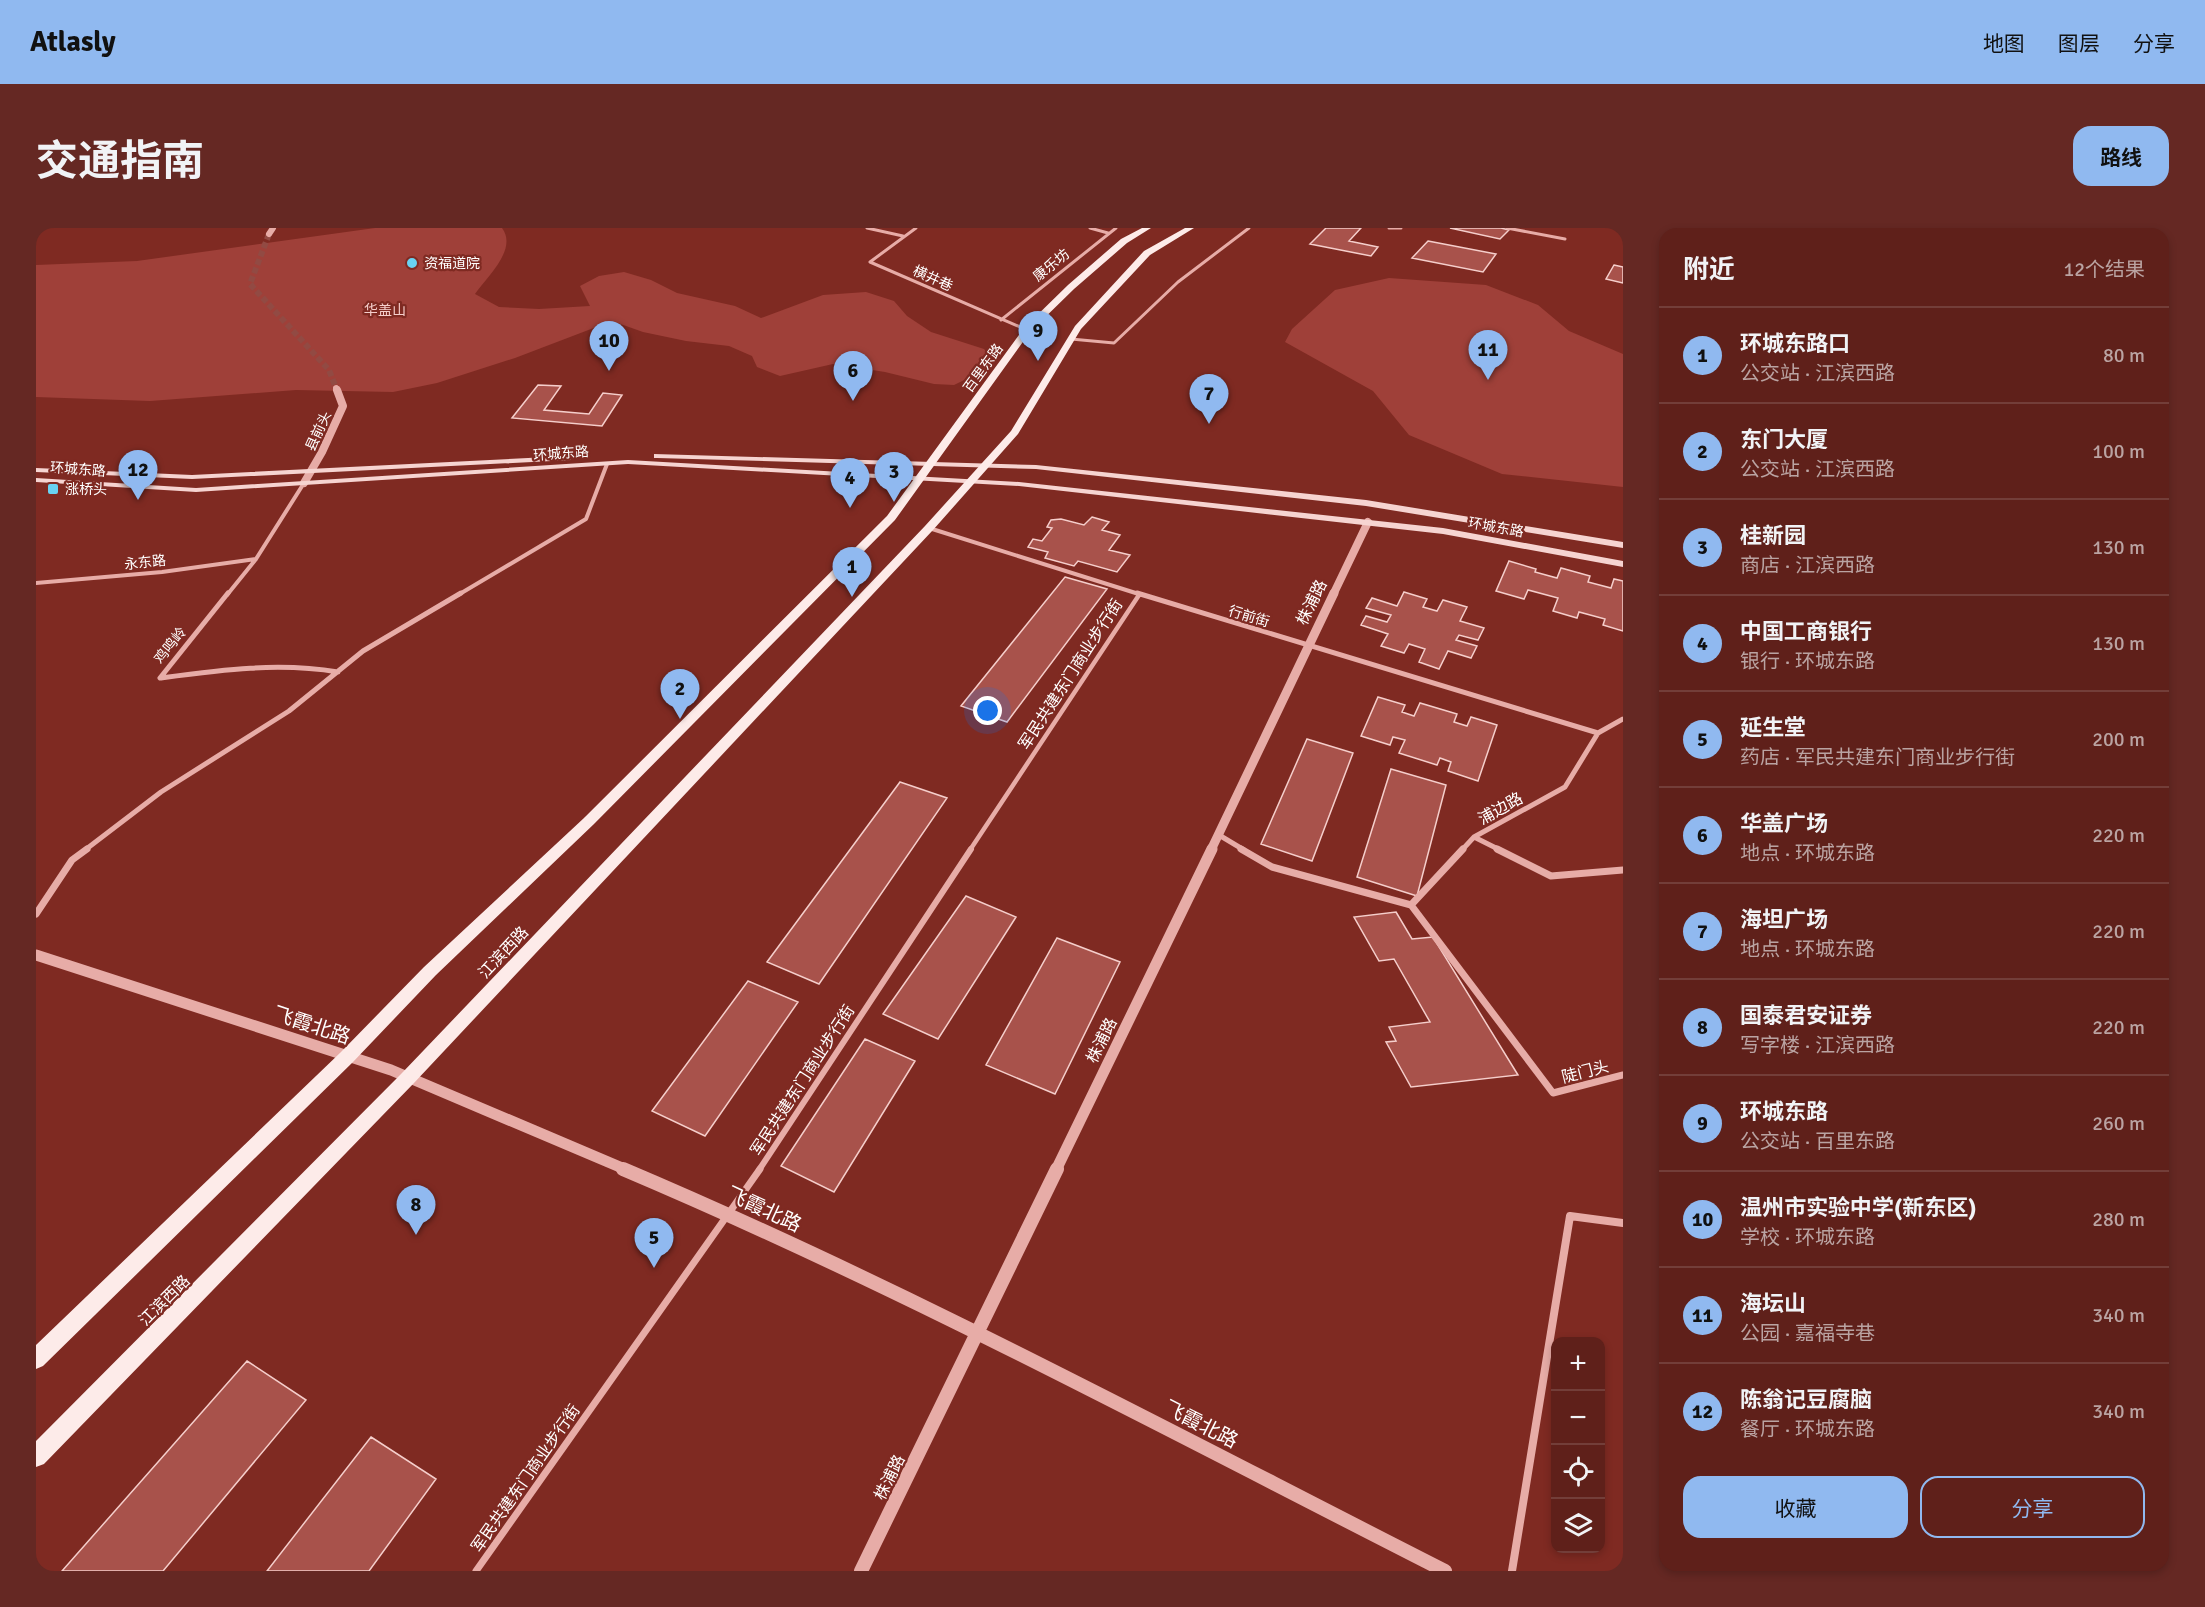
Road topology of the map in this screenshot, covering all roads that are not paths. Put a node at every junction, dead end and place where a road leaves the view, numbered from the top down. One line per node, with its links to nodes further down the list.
1 (273, 228): 13 (street)
2 (867, 228): 14 (street)
3 (916, 228): 14 (street)
4 (1090, 228): 12 (street)
5 (1116, 228): 12 (street, 康乐坊)
6 (1147, 228): 17 (main road, 百里东路)
7 (1190, 228): 18 (main road)
8 (1249, 228): 18 (street)
9 (1389, 228): 10 (street)
10 (1401, 228)
11 (1508, 228): 15 (street)
12 (1108, 233): 16 (street, 康乐坊)
13 (269, 234)
14 (903, 236): 16 (street, 横井巷)
15 (1565, 239)
16 (1001, 320): 17 (street, 横井巷)
17 (1027, 330): 21 (main road, 百里东路)
18 (1071, 339): 22 (main road)
19 (336, 388): 24 (street, 县前头)
20 (607, 464): 25 (main road, 环城东路); 28 (main road, 环城东路); 37 (street)
21 (932, 464): 22 (main road, 环城东路); 24 (main road, 环城东路); 25 (main road)
22 (988, 464): 27 (main road, 江滨西路); 31 (main road, 环城东路)
23 (36, 470): 24 (main road, 环城东路)
24 (311, 471): 28 (street, 县前头)
25 (920, 479): 27 (main road, 环城东路); 46 (main road)
26 (36, 480): 28 (main road, 环城东路)
27 (970, 482): 29 (main road, 环城东路); 30 (main road, 江滨西路)
28 (304, 483): 32 (street, 鸡鸣岭)
29 (1368, 522): 33 (main road, 环城东路); 36 (street, 株浦路)
30 (929, 528): 35 (street, 行前街); 48 (main road, 江滨西路)
31 (1623, 545)
32 (256, 559): 34 (street, 永东路); 37 (street, 鸡鸣岭)
33 (1623, 564)
34 (36, 583)
35 (1138, 595): 36 (street, 行前街); 49 (street, 军民共建东门商业步行街)
36 (1308, 647): 39 (street, 行前街); 40 (street, 株浦路)
37 (338, 672): 44 (street)
38 (1623, 719): 39 (street, 浦边路)
39 (1598, 734): 41 (street, 浦边路)
40 (1219, 835): 43 (street); 51 (street, 株浦路)
41 (1474, 837): 42 (street, 浦边路); 43 (street)
42 (1623, 870)
43 (1411, 906): 47 (street, 陡门头)
44 (36, 914)
45 (36, 955): 46 (street, 飞霞北路)
46 (347, 1057): 48 (street, 飞霞北路); 52 (main road)
47 (1623, 1075)
48 (408, 1078): 49 (street, 飞霞北路); 53 (main road, 江滨西路)
49 (730, 1214): 51 (street, 飞霞北路); 54 (street, 军民共建东门商业步行街)
50 (1623, 1223): 57 (street)
51 (978, 1333): 55 (street, 株浦路); 56 (street, 飞霞北路)
52 (36, 1359)
53 (36, 1456)
54 (476, 1571)
55 (861, 1571)
56 (1445, 1571)
57 (1512, 1571)

